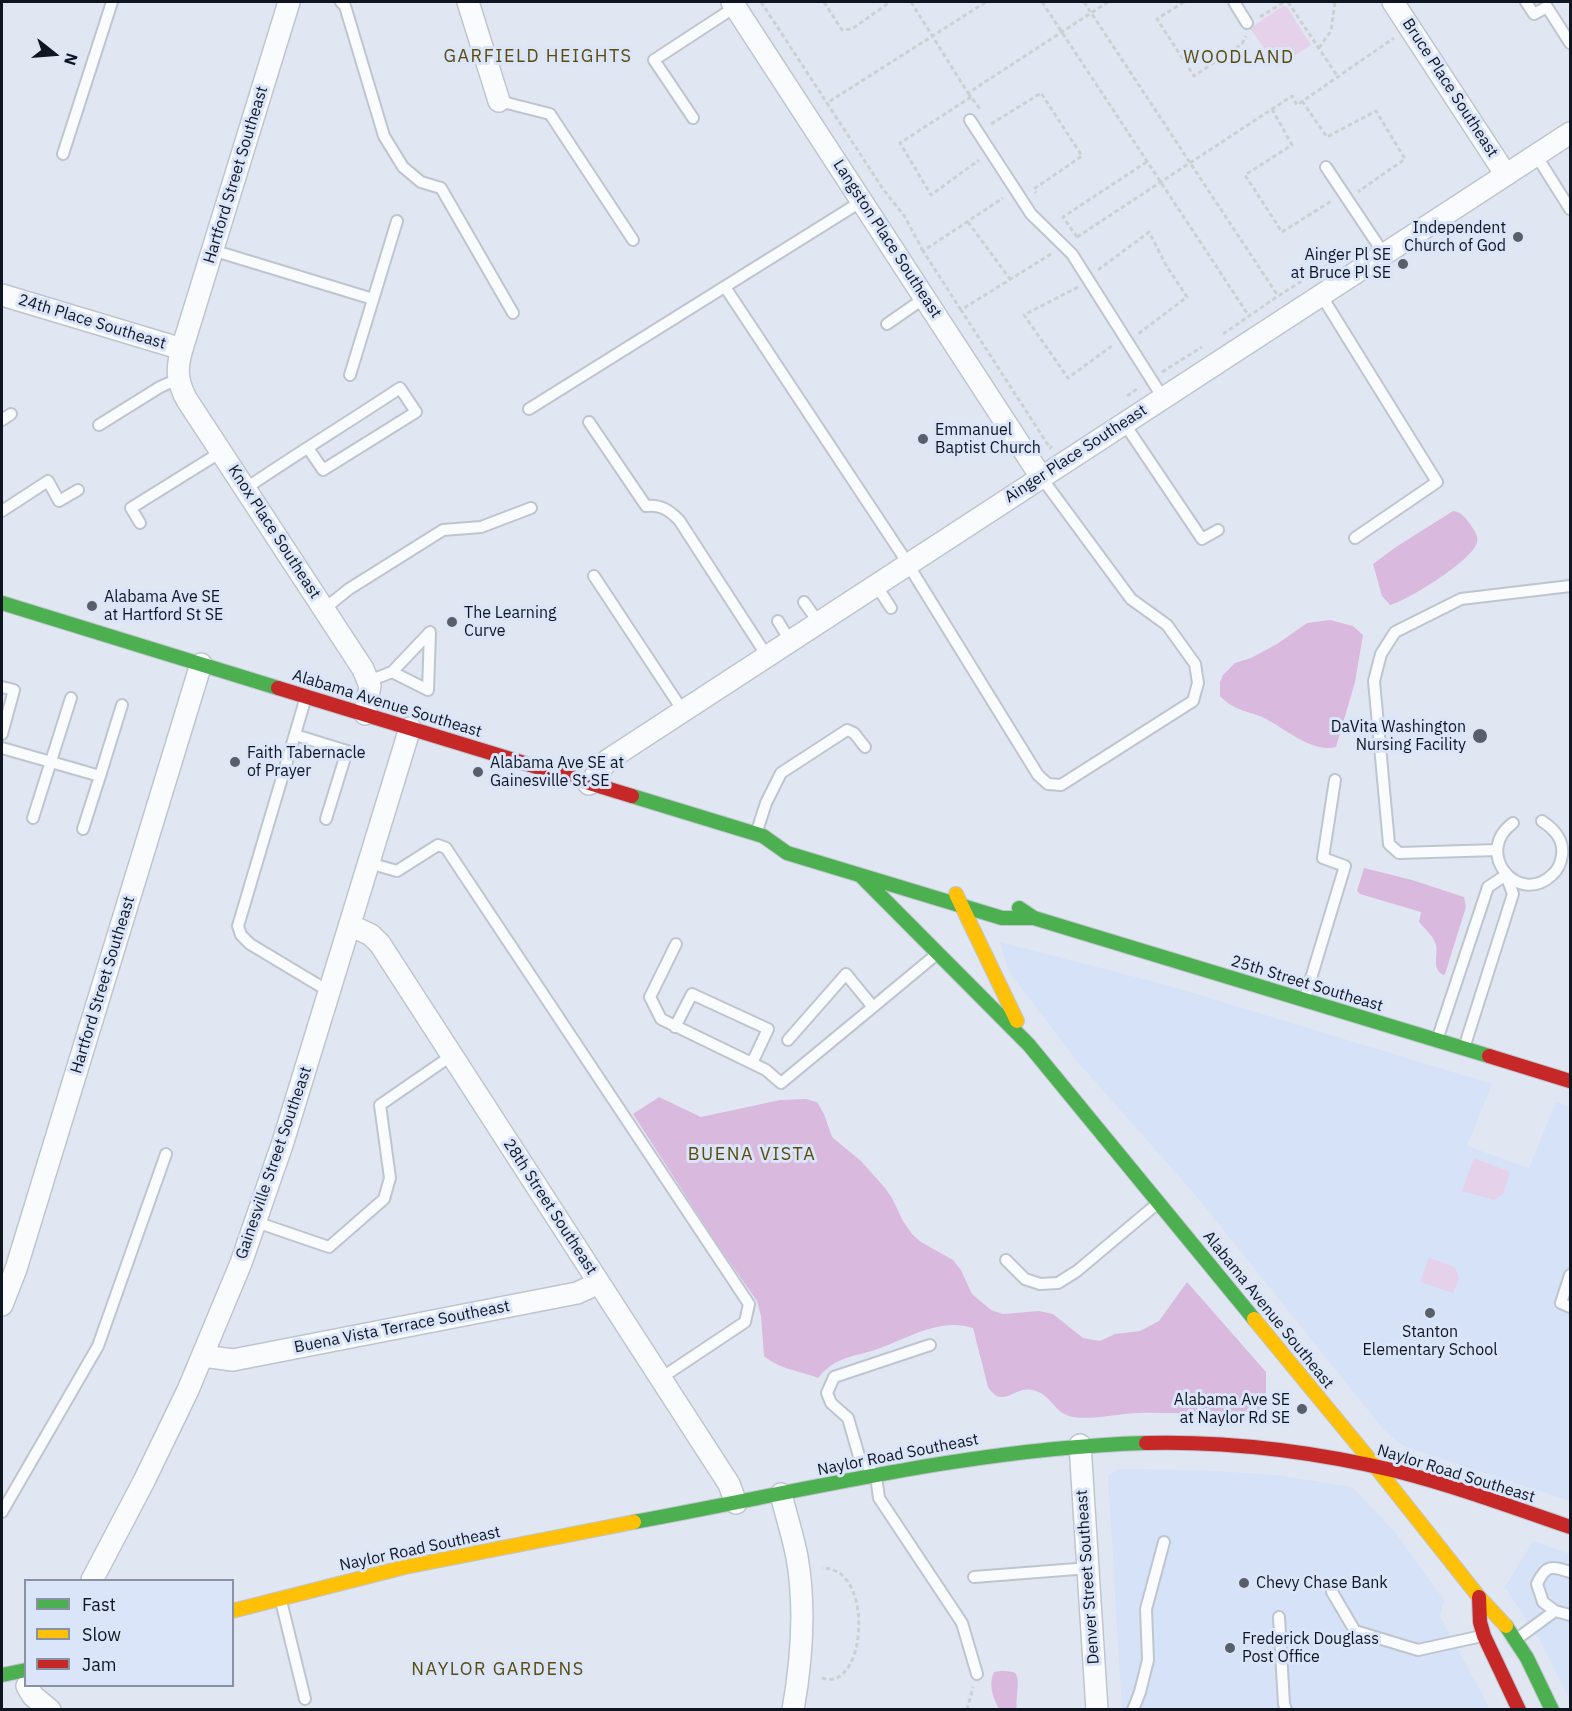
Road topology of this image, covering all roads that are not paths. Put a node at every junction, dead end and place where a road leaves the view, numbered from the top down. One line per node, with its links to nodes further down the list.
1 (112, 2): 15 (lane)
2 (289, 2): 23 (street, Hartford Street Southeast)
3 (341, 2): 30 (lane)
4 (468, 2): 11 (street)
5 (1234, 2): 9 (lane)
6 (1394, 2): 18 (street, Bruce Place Southeast)
7 (1526, 2): 10 (lane)
8 (733, 4): 12 (lane); 19 (street, Langston Place Southeast)
9 (1247, 23)
10 (1570, 43)
11 (499, 101): 22 (lane)
12 (693, 118)
13 (970, 120): 35 (lane)
14 (1570, 133): 16 (street, Ainger Place Southeast)
15 (63, 154)
16 (1536, 156): 18 (street, Ainger Place Southeast); 20 (lane)
17 (1326, 167): 24 (lane)
18 (1506, 175): 24 (street, Ainger Place Southeast)
19 (862, 201): 25 (lane); 28 (street, Langston Place Southeast)
20 (1570, 208)
21 (398, 221): 29 (lane)
22 (633, 240)
23 (212, 250): 29 (lane); 32 (street, Hartford Street Southeast)
24 (1384, 254): 27 (street, Ainger Place Southeast)
25 (725, 287): 36 (lane); 50 (lane)
26 (2, 295): 32 (street, 24th Place Southeast)
27 (1321, 295): 35 (street, Ainger Place Southeast); 49 (lane)
28 (926, 297): 31 (lane); 42 (street, Langston Place Southeast)
29 (373, 299): 33 (lane)
30 (513, 313)
31 (887, 324)
32 (182, 350): 34 (street)
33 (350, 375)
34 (178, 379): 39 (lane); 41 (street, Knox Place Southeast)
35 (1163, 398): 38 (street, Ainger Place Southeast)
36 (529, 409)
37 (589, 423): 61 (lane)
38 (1124, 423): 42 (street, Ainger Place Southeast); 48 (lane)
39 (99, 425)
40 (308, 448): 40 (lane); 43 (lane)
41 (221, 452): 43 (street, Knox Place Southeast); 47 (lane)
42 (1041, 477): 50 (street, Ainger Place Southeast); 50 (lane)
43 (245, 489): 57 (street, Knox Place Southeast)
44 (78, 490): 46 (lane)
45 (531, 508): 57 (lane)
46 (2, 511)
47 (140, 523)
48 (1218, 530)
49 (1355, 538)
50 (908, 564): 52 (street, Ainger Place Southeast)
51 (594, 576): 69 (lane)
52 (876, 585): 56 (lane); 59 (street, Ainger Place Southeast)
53 (1570, 586): 88 (lane)
54 (804, 602): 59 (lane)
55 (2, 603): 62 (main road, Alabama Avenue Southeast)
56 (891, 608)
57 (324, 609): 64 (street, Knox Place Southeast)
58 (777, 621): 60 (lane)
59 (819, 622): 60 (street, Ainger Place Southeast)
60 (790, 641): 61 (street, Ainger Place Southeast)
61 (766, 656): 69 (street, Ainger Place Southeast)
62 (201, 664): 66 (main road, Alabama Avenue Southeast); 116 (street, Hartford Street Southeast)
63 (392, 672): 63 (lane); 64 (lane)
64 (369, 681): 70 (street)
65 (2, 687): 72 (lane)
66 (306, 696): 70 (main road, Alabama Avenue Southeast); 73 (lane)
67 (71, 698): 76 (lane)
68 (122, 705): 77 (lane)
69 (683, 711): 79 (street, Ainger Place Southeast)
70 (364, 714): 71 (main road, Alabama Avenue Southeast)
71 (410, 728): 79 (main road, Alabama Avenue Southeast); 89 (street, Gainesville Street Southeast)
72 (2, 734)
73 (295, 735): 81 (lane); 99 (lane)
74 (865, 747): 85 (lane)
75 (2, 748): 76 (lane)
76 (51, 761): 77 (lane); 80 (lane)
77 (100, 776): 84 (lane)
78 (1335, 780): 100 (lane)
79 (589, 784): 85 (main road, Alabama Avenue Southeast)
80 (33, 818)
81 (326, 819)
82 (1542, 821): 87 (lane)
83 (1513, 823): 88 (lane)
84 (83, 829)
85 (760, 835): 86 (main road, Alabama Avenue Southeast); 91 (main road, Alabama Avenue Southeast)
86 (782, 836)
87 (1566, 842): 90 (lane)
88 (1497, 850): 90 (lane)
89 (369, 863): 96 (street, Gainesville Street Southeast); 120 (lane)
90 (1506, 874): 104 (lane); 106 (lane)
91 (860, 875): 94 (main road, Alabama Avenue Southeast); 98 (main road, Alabama Avenue Southeast)
92 (970, 890): 94 (main road, Alabama Avenue Southeast)
93 (1007, 900): 95 (main road, 25th Street Southeast)
94 (962, 907): 95 (main road, 25th Street Southeast); 105 (main road, Alabama Avenue Southeast)
95 (1034, 918): 100 (main road, 25th Street Southeast)
96 (350, 925): 99 (street, Gainesville Street Southeast); 107 (street, 28th Street Southeast)
97 (676, 944): 102 (lane)
98 (938, 953): 101 (lane); 105 (main road, Alabama Avenue Southeast)
99 (330, 992): 112 (street, Gainesville Street Southeast)
100 (1305, 1000): 104 (main road, 25th Street Southeast)
101 (873, 1007): 103 (lane); 108 (lane)
102 (675, 1027): 108 (lane); 108 (lane)
103 (788, 1040)
104 (1437, 1041): 106 (main road, 25th Street Southeast)
105 (1029, 1045): 111 (main road, Alabama Avenue Southeast)
106 (1464, 1048): 109 (main road, 25th Street Southeast)
107 (451, 1056): 112 (lane); 115 (street, 28th Street Southeast)
108 (752, 1064)
109 (1570, 1081)
110 (166, 1154): 126 (lane)
111 (1158, 1203): 113 (lane); 122 (main road, Alabama Avenue Southeast)
112 (256, 1222): 119 (street, Gainesville Street Southeast)
113 (1006, 1260)
114 (1570, 1275): 117 (lane)
115 (599, 1283): 119 (street, Buena Vista Terrace Southeast); 120 (street, 28th Street Southeast)
116 (2, 1305)
117 (1570, 1307)
118 (930, 1345): 123 (lane)
119 (203, 1356): 132 (street, Gainesville Street Southeast)
120 (661, 1378): 125 (street, 28th Street Southeast)
121 (1080, 1445): 122 (main road, Naylor Road Southeast); 123 (main road, Naylor Road Southeast); 129 (street, Denver Street Southeast)
122 (1375, 1466): 127 (main road, Naylor Road Southeast); 134 (main road, Alabama Avenue Southeast)
123 (876, 1476): 124 (main road, Naylor Road Southeast); 142 (lane)
124 (781, 1494): 125 (main road, Naylor Road Southeast); 146 (street)
125 (736, 1503): 135 (main road, Naylor Road Southeast)
126 (2, 1512)
127 (1570, 1527)
128 (1164, 1542): 148 (lane)
129 (1089, 1568): 131 (lane); 147 (street, Denver Street Southeast)
130 (1570, 1572): 137 (lane)
131 (974, 1577)
132 (93, 1579)
133 (1332, 1592): 140 (lane)
134 (1479, 1597): 140 (main road); 141 (main road, Alabama Avenue Southeast)
135 (280, 1598): 136 (main road, Naylor Road Southeast); 144 (lane)
136 (234, 1610)
137 (1555, 1611): 138 (lane); 141 (lane)
138 (1570, 1615)
139 (1280, 1617): 149 (lane)
140 (1484, 1636): 150 (main road)
141 (1516, 1640): 151 (main road, Alabama Avenue Southeast)
142 (977, 1674)
143 (27, 1687): 145 (street)
144 (305, 1699)
145 (50, 1710)
146 (793, 1710)
147 (1097, 1710)
148 (1133, 1710)
149 (1286, 1710)
150 (1519, 1710)
151 (1552, 1710)

